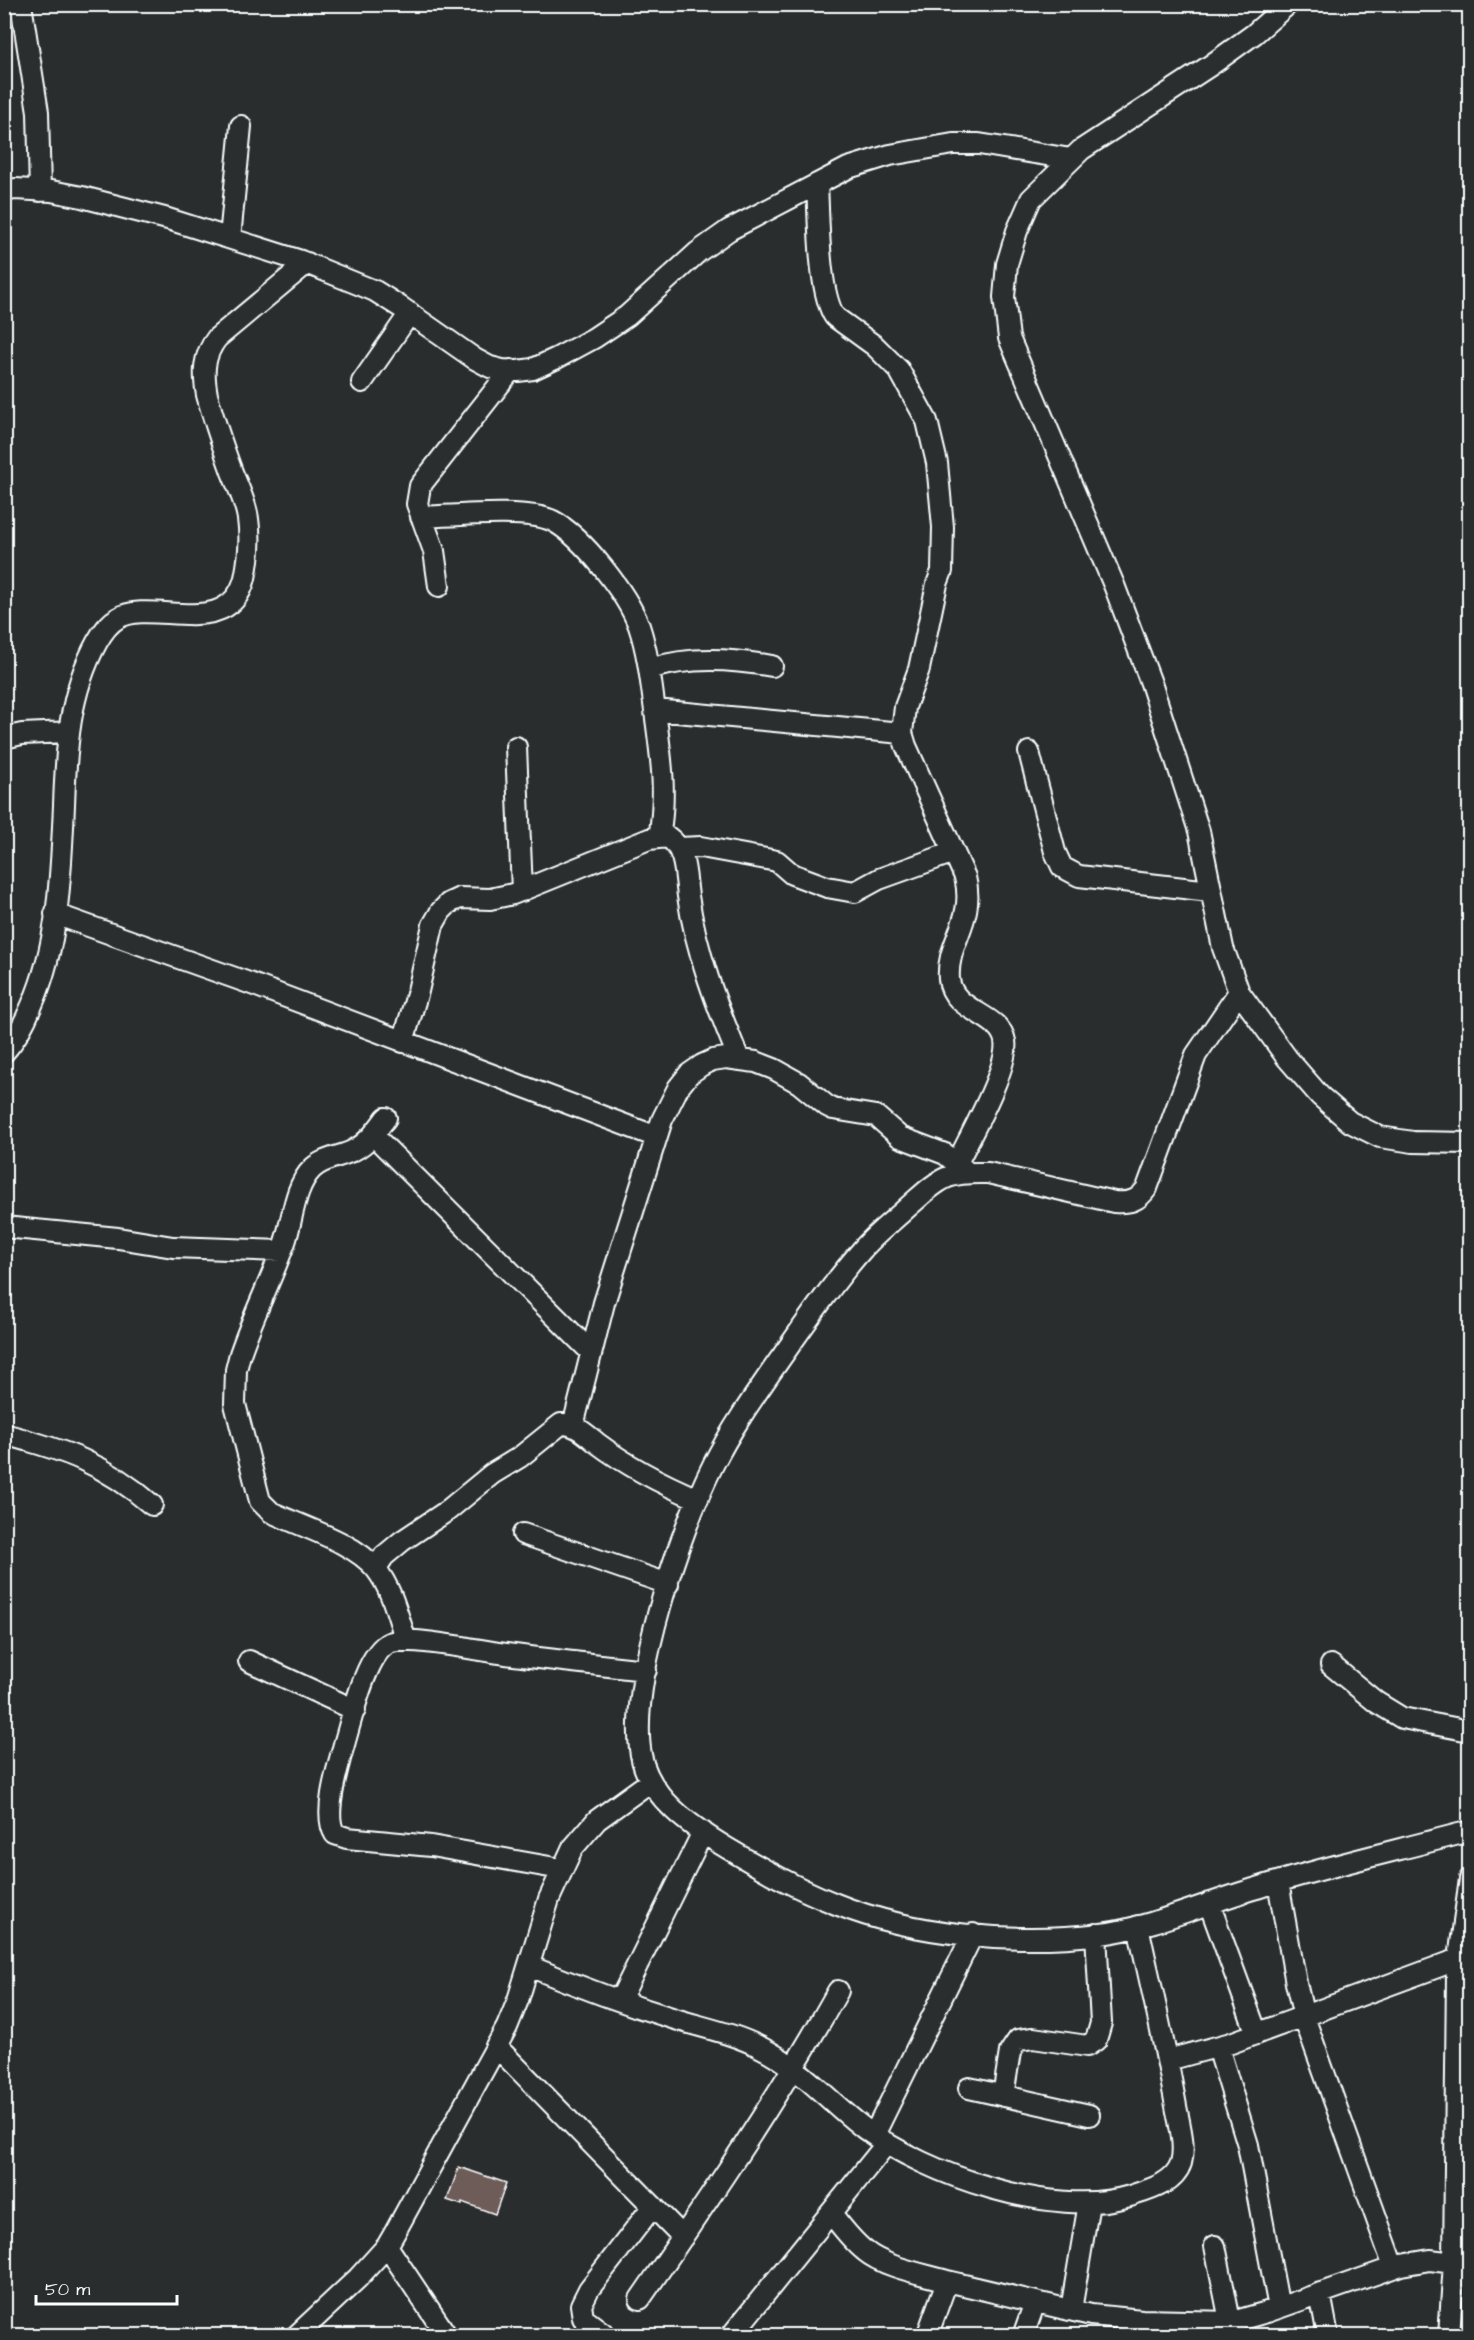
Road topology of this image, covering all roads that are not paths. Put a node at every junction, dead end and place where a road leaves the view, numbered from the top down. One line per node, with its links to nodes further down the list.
1 (21, 4): 7 (street)
2 (1288, 4): 4 (street)
3 (241, 126): 8 (street)
4 (1071, 159): 5 (street); 27 (street)
5 (817, 184): 11 (street); 19 (street)
6 (4, 191): 7 (street)
7 (40, 191): 8 (street)
8 (230, 238): 9 (street)
9 (307, 263): 10 (street); 18 (street)
10 (410, 313): 11 (street); 12 (street)
11 (511, 370): 13 (street)
12 (362, 382)
13 (421, 517): 14 (street); 16 (street)
14 (439, 586)
15 (772, 666): 16 (street)
16 (649, 669): 17 (street)
17 (655, 710): 19 (street); 23 (street)
18 (68, 732): 20 (street); 28 (street)
19 (902, 733): 25 (street)
20 (4, 738)
21 (516, 747): 26 (street)
22 (1029, 752): 27 (street)
23 (659, 838): 24 (street); 26 (street)
24 (679, 848): 25 (street); 32 (street)
25 (954, 852): 37 (street)
26 (522, 891): 30 (street)
27 (1210, 891): 29 (street)
28 (55, 914): 30 (street); 31 (street)
29 (1239, 992): 36 (street); 37 (street)
30 (403, 1042): 35 (street)
31 (4, 1052)
32 (739, 1059): 35 (street); 37 (street)
33 (386, 1118): 34 (street)
34 (373, 1135): 39 (street); 40 (street)
35 (657, 1137): 40 (street)
36 (1470, 1143)
37 (962, 1168): 43 (street)
38 (4, 1227): 39 (street)
39 (281, 1251): 46 (street)
40 (590, 1351): 41 (street)
41 (573, 1426): 43 (street); 46 (street)
42 (4, 1434): 44 (street)
43 (698, 1499): 47 (street)
44 (152, 1505)
45 (523, 1534): 47 (street)
46 (376, 1568): 48 (street)
47 (668, 1584): 51 (street)
48 (406, 1641): 51 (street); 52 (street)
49 (249, 1661): 52 (street)
50 (1331, 1665): 53 (street)
51 (646, 1670): 54 (street)
52 (355, 1710): 57 (street)
53 (1470, 1731)
54 (651, 1781): 56 (street); 57 (street)
55 (1470, 1831): 59 (street)
56 (703, 1832): 62 (street); 67 (street)
57 (561, 1869): 65 (street)
58 (1470, 1879): 64 (street)
59 (1278, 1882): 60 (street); 68 (street)
60 (1209, 1903): 61 (street); 69 (street)
61 (1138, 1926): 63 (street); 72 (street)
62 (972, 1934): 63 (street); 78 (street)
63 (1096, 1934): 75 (street)
64 (1459, 1959): 68 (street); 76 (street)
65 (529, 1966): 67 (street); 70 (street)
66 (838, 1991): 73 (street)
67 (620, 2000): 73 (street)
68 (1304, 2017): 69 (street); 86 (street)
69 (1257, 2034): 71 (street)
70 (496, 2046): 80 (street); 83 (street)
71 (1218, 2047): 72 (street); 91 (street)
72 (1168, 2060): 79 (street)
73 (794, 2068): 78 (street); 82 (street)
74 (969, 2088): 75 (street)
75 (1003, 2096): 77 (street)
76 (1463, 2114): 85 (street)
77 (1089, 2115)
78 (880, 2139): 79 (street); 81 (street)
79 (1089, 2203): 92 (street)
80 (653, 2206): 82 (street); 98 (street)
81 (831, 2213): 87 (street); 99 (street)
82 (683, 2237): 89 (street)
83 (387, 2246): 96 (street); 97 (street)
84 (1215, 2246): 95 (street)
85 (1462, 2266): 86 (street); 103 (street)
86 (1394, 2267): 88 (street)
87 (947, 2281): 90 (street); 100 (street)
88 (1320, 2293): 91 (street); 102 (street)
89 (640, 2299)
90 (1035, 2302): 92 (street); 101 (street)
91 (1279, 2308): 95 (street)
92 (1071, 2310): 93 (street)
93 (1106, 2326): 94 (street)
94 (1155, 2328): 95 (street)
95 (1232, 2329)
96 (296, 2336)
97 (447, 2336)
98 (607, 2336)
99 (731, 2336)
100 (927, 2336)
101 (1023, 2336)
102 (1328, 2336)
103 (1449, 2336)

